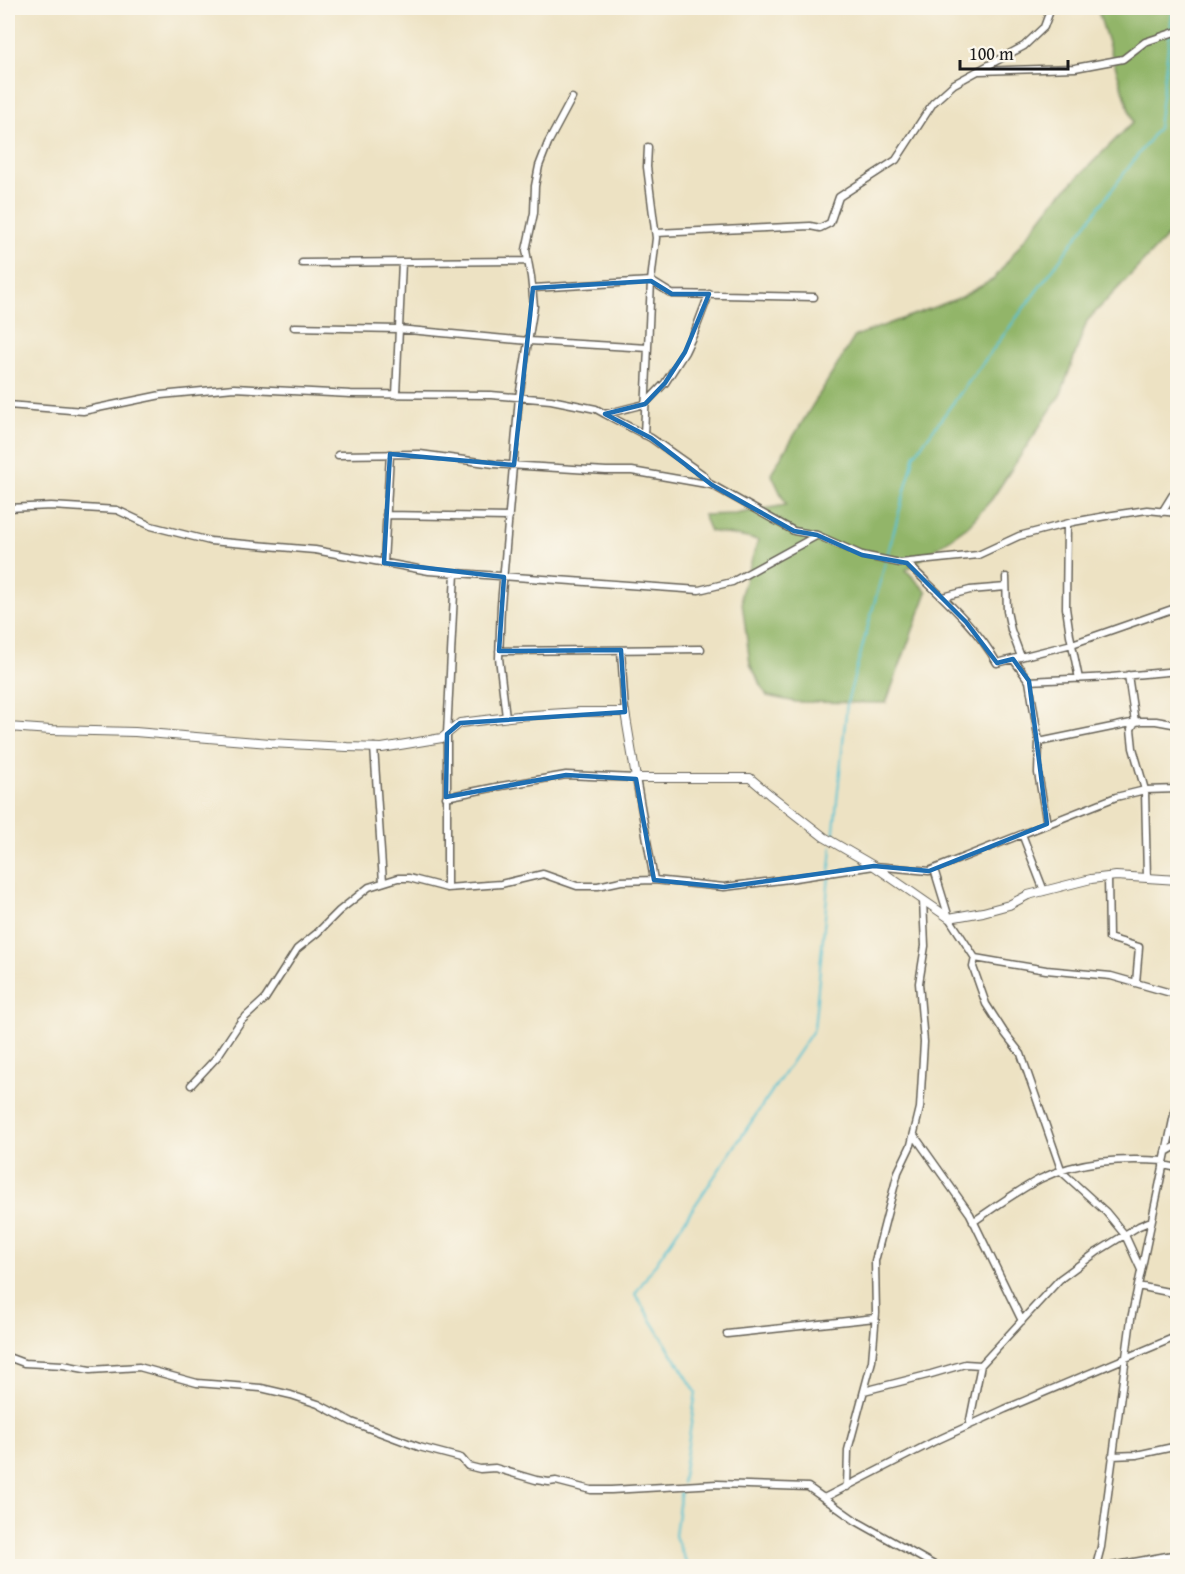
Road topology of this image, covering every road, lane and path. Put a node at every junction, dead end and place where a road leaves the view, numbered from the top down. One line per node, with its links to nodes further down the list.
1 (1051, 8): 3 (street)
2 (1178, 31): 3 (street)
3 (976, 71): 6 (street)
4 (572, 98): 7 (street)
5 (648, 147): 6 (street)
6 (656, 233): 10 (street)
7 (528, 261): 8 (street); 11 (street)
8 (402, 262): 9 (street); 15 (street)
9 (302, 263)
10 (651, 281): 11 (street); 12 (street); 17 (street)
11 (533, 288): 16 (street)
12 (709, 294): 13 (street); 20 (street)
13 (814, 297)
14 (294, 327): 15 (street)
15 (399, 330): 16 (street); 18 (street)
16 (529, 341): 17 (street); 19 (street)
17 (648, 348): 20 (street)
18 (396, 395): 19 (street); 21 (street)
19 (519, 397): 22 (street); 26 (street)
20 (645, 404): 22 (street); 23 (street)
21 (8, 405)
22 (605, 414): 23 (street)
23 (644, 435): 27 (street)
24 (390, 454): 25 (street); 26 (street); 32 (street)
25 (338, 455)
26 (514, 465): 27 (street); 33 (street)
27 (712, 486): 35 (street)
28 (1178, 486): 30 (street)
29 (8, 508): 36 (street)
30 (1162, 512): 31 (street); 34 (street)
31 (1178, 513)
32 (386, 514): 33 (street); 36 (street)
33 (509, 518): 39 (street)
34 (1067, 524): 37 (street); 44 (street)
35 (817, 535): 37 (street); 39 (street)
36 (384, 563): 38 (street)
37 (907, 563): 42 (street)
38 (455, 573): 39 (street); 59 (street)
39 (504, 577): 47 (street)
40 (1006, 577): 41 (street)
41 (1006, 587): 42 (street); 48 (street)
42 (943, 597): 49 (street)
43 (1178, 608): 44 (street)
44 (1072, 645): 48 (street); 52 (street)
45 (701, 649): 46 (street)
46 (621, 650): 47 (street); 54 (street)
47 (499, 651): 55 (street)
48 (1021, 657): 49 (street)
49 (1013, 659): 53 (street)
50 (1178, 671): 51 (street)
51 (1128, 675): 52 (street); 56 (street)
52 (1079, 679): 53 (street)
53 (1029, 681): 60 (street)
54 (625, 712): 55 (street); 62 (street)
55 (506, 717): 59 (street)
56 (1135, 722): 57 (street); 60 (street); 64 (street)
57 (1178, 725)
58 (8, 727): 61 (street)
59 (447, 734): 61 (street); 65 (street)
60 (1039, 742): 66 (street)
61 (374, 747): 74 (street)
62 (636, 778): 65 (street); 68 (street); 72 (street)
63 (1178, 789): 64 (street)
64 (1145, 790): 66 (street); 71 (street)
65 (446, 796): 75 (street)
66 (1047, 824): 67 (street)
67 (1022, 834): 69 (street); 76 (street)
68 (874, 866): 69 (street); 72 (street); 77 (street)
69 (934, 869): 78 (street)
70 (1108, 877): 71 (street); 76 (street); 80 (street)
71 (1147, 878): 73 (street)
72 (654, 880): 75 (street)
73 (1178, 880)
74 (383, 882): 75 (street); 82 (street)
75 (447, 888)
76 (1044, 891): 78 (street)
77 (923, 900): 78 (street); 84 (street)
78 (950, 918): 79 (street)
79 (975, 958): 80 (street); 89 (street)
80 (1136, 983): 81 (street)
81 (1178, 994)
82 (191, 1085)
83 (1178, 1096): 86 (street)
84 (914, 1135): 91 (street); 96 (street)
85 (1178, 1145): 86 (street)
86 (1166, 1152): 87 (street)
87 (1164, 1163): 88 (street); 89 (street); 90 (street)
88 (1178, 1168)
89 (1062, 1172): 91 (street); 92 (street)
90 (1151, 1221): 92 (street); 93 (street)
91 (974, 1222): 97 (street)
92 (1125, 1235): 93 (street); 97 (street)
93 (1141, 1270): 94 (street)
94 (1138, 1286): 95 (street); 101 (street)
95 (1178, 1294)
96 (875, 1318): 98 (street); 103 (street)
97 (1022, 1321): 102 (street)
98 (726, 1334)
99 (1178, 1336): 101 (street)
100 (8, 1357): 108 (street)
101 (1125, 1359): 104 (street); 106 (street)
102 (981, 1365): 103 (street); 104 (street)
103 (864, 1391): 107 (street)
104 (969, 1425): 107 (street)
105 (1178, 1446): 106 (street)
106 (1112, 1456): 111 (street)
107 (847, 1486): 108 (street)
108 (824, 1498): 110 (street)
109 (1178, 1554): 112 (street)
110 (936, 1566)
111 (1096, 1566)
112 (1112, 1566)

